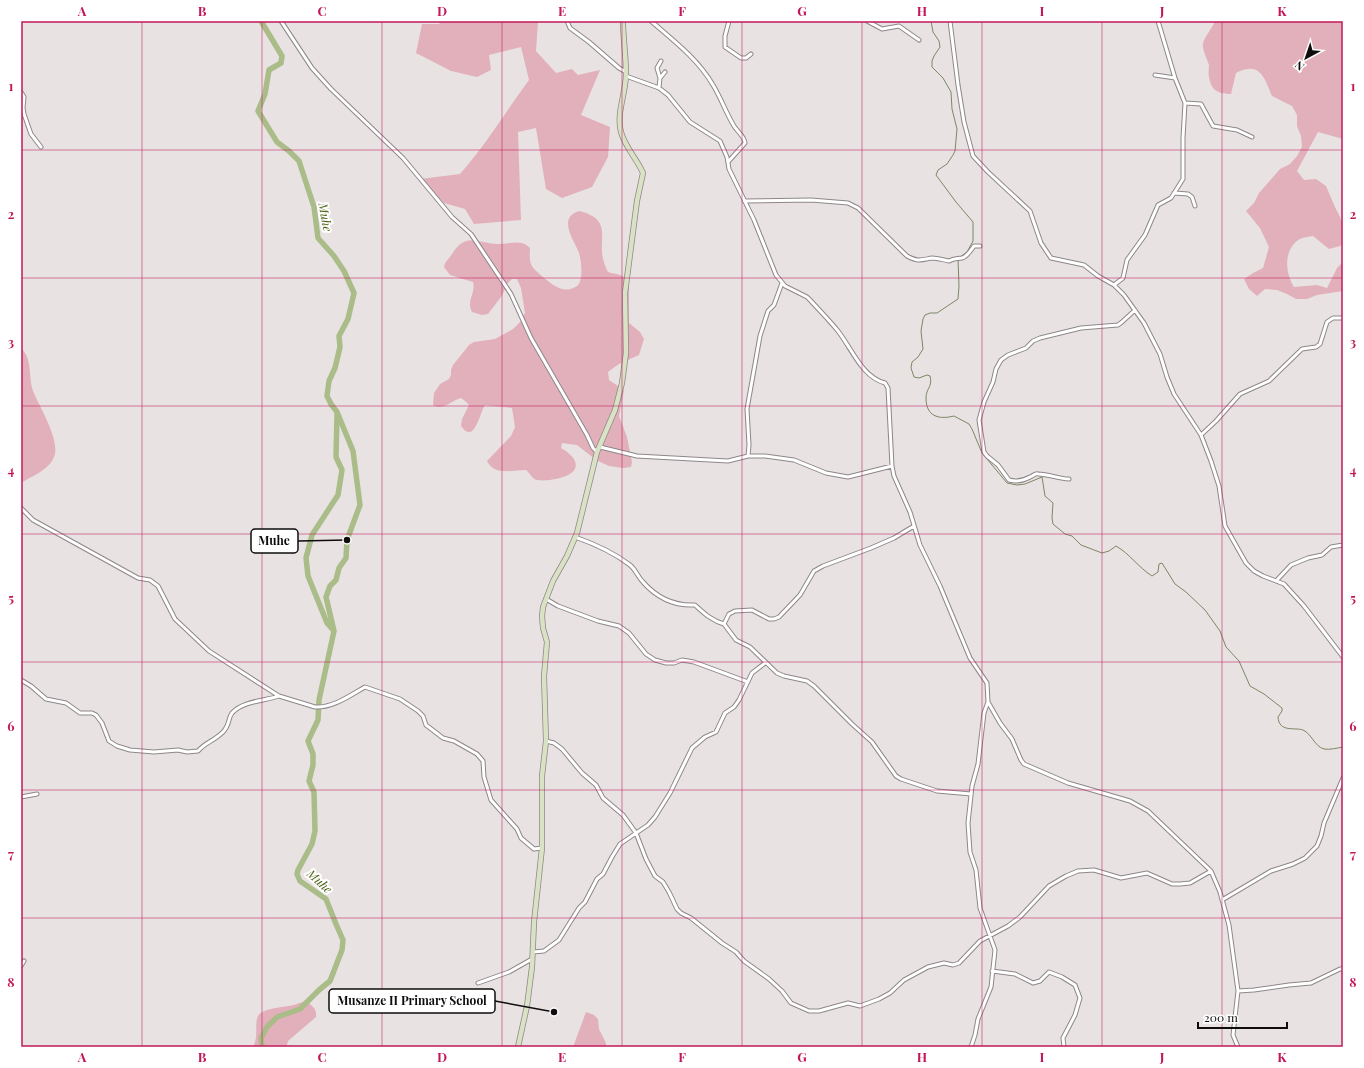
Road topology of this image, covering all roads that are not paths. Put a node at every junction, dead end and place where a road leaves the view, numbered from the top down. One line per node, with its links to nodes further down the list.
1 (281, 21): 34 (street)
2 (566, 21): 15 (street)
3 (623, 21): 15 (main road)
4 (651, 21): 24 (street)
5 (729, 21): 12 (street)
6 (867, 21): 11 (street)
7 (950, 21): 10 (street)
8 (1158, 21): 18 (street)
9 (946, 36): 10 (street)
10 (951, 37): 30 (street)
11 (919, 40)
12 (751, 54)
13 (661, 61): 17 (street)
14 (665, 72): 17 (street)
15 (626, 74): 19 (street); 34 (main road)
16 (1155, 75): 18 (street)
17 (660, 78): 19 (street)
18 (1175, 78): 21 (street)
19 (659, 88): 24 (street)
20 (21, 92): 23 (street)
21 (1185, 103): 22 (street); 25 (street)
22 (1252, 138)
23 (41, 147)
24 (728, 162): 26 (street)
25 (1174, 193): 27 (street); 30 (street)
26 (744, 201): 28 (street); 29 (street)
27 (1195, 206)
28 (980, 246)
29 (782, 283): 35 (street); 36 (street)
30 (1114, 285): 31 (street)
31 (1135, 310): 33 (street); 37 (street)
32 (1343, 318): 33 (street)
33 (1201, 435): 42 (street)
34 (598, 450): 35 (street); 40 (main road)
35 (748, 456): 36 (street)
36 (892, 466): 39 (street)
37 (1070, 479)
38 (21, 508): 49 (street)
39 (914, 526): 44 (street); 50 (street)
40 (575, 537): 43 (main road); 44 (street)
41 (1343, 545): 42 (street)
42 (1276, 580): 45 (street)
43 (545, 599): 48 (street); 51 (main road)
44 (724, 624): 46 (street)
45 (1343, 657)
46 (765, 663): 48 (street); 54 (street)
47 (21, 680): 49 (street)
48 (748, 682): 56 (street)
49 (279, 696): 57 (street)
50 (988, 702): 54 (street); 58 (street)
51 (546, 741): 56 (street); 57 (main road)
52 (1343, 778): 59 (street)
53 (37, 794): 55 (street)
54 (971, 794): 60 (street)
55 (21, 796)
56 (636, 833): 60 (street); 61 (street)
57 (542, 848): 61 (main road)
58 (1211, 871): 59 (street); 60 (street)
59 (1222, 900): 68 (street)
60 (991, 936): 66 (street)
61 (533, 952): 62 (main road)
62 (532, 959): 67 (street); 69 (main road)
63 (24, 961): 64 (street)
64 (21, 966)
65 (1343, 969): 68 (street)
66 (992, 971): 70 (street); 71 (street)
67 (478, 983)
68 (1238, 991): 72 (street)
69 (518, 1047)
70 (971, 1047)
71 (1064, 1047)
72 (1238, 1047)

